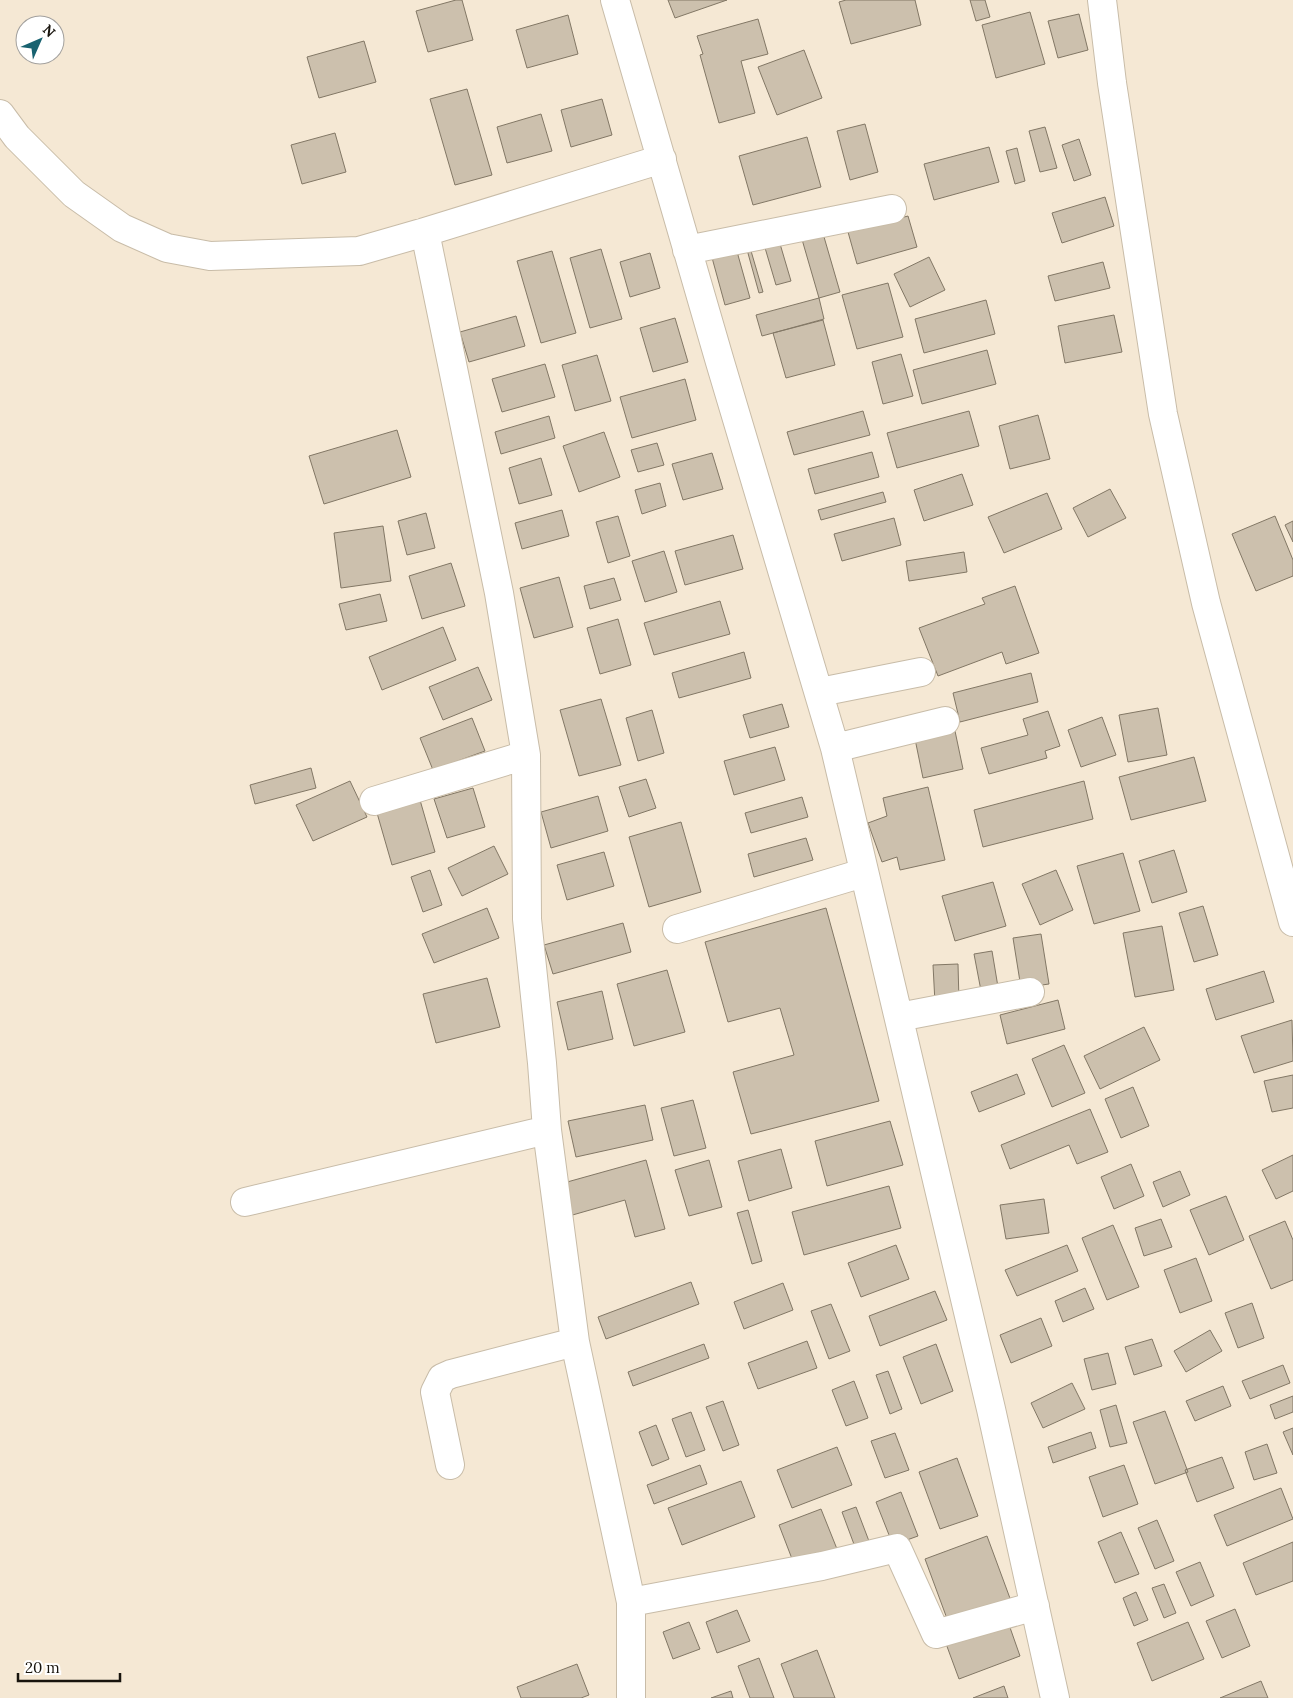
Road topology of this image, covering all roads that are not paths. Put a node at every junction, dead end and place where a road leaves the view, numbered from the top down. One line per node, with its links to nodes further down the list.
1 (615, 0): 4 (street)
2 (1102, 0): 15 (street)
3 (0, 114): 6 (street)
4 (662, 159): 6 (street); 7 (street)
5 (892, 209): 7 (street)
6 (425, 232): 12 (street)
7 (687, 250): 9 (street)
8 (921, 672): 9 (street)
9 (820, 692): 11 (street)
10 (945, 721): 11 (street)
11 (835, 748): 14 (street)
12 (526, 755): 13 (street); 19 (street)
13 (374, 801)
14 (863, 873): 16 (street); 18 (street)
15 (1293, 922)
16 (677, 929)
17 (1030, 992): 18 (street)
18 (899, 1017): 24 (street)
19 (546, 1130): 20 (street); 21 (street)
20 (246, 1202)
21 (575, 1342): 22 (street); 23 (street)
22 (450, 1465)
23 (632, 1602): 24 (street); 25 (street)
24 (1035, 1606): 26 (street)
25 (631, 1698)
26 (1056, 1698)

